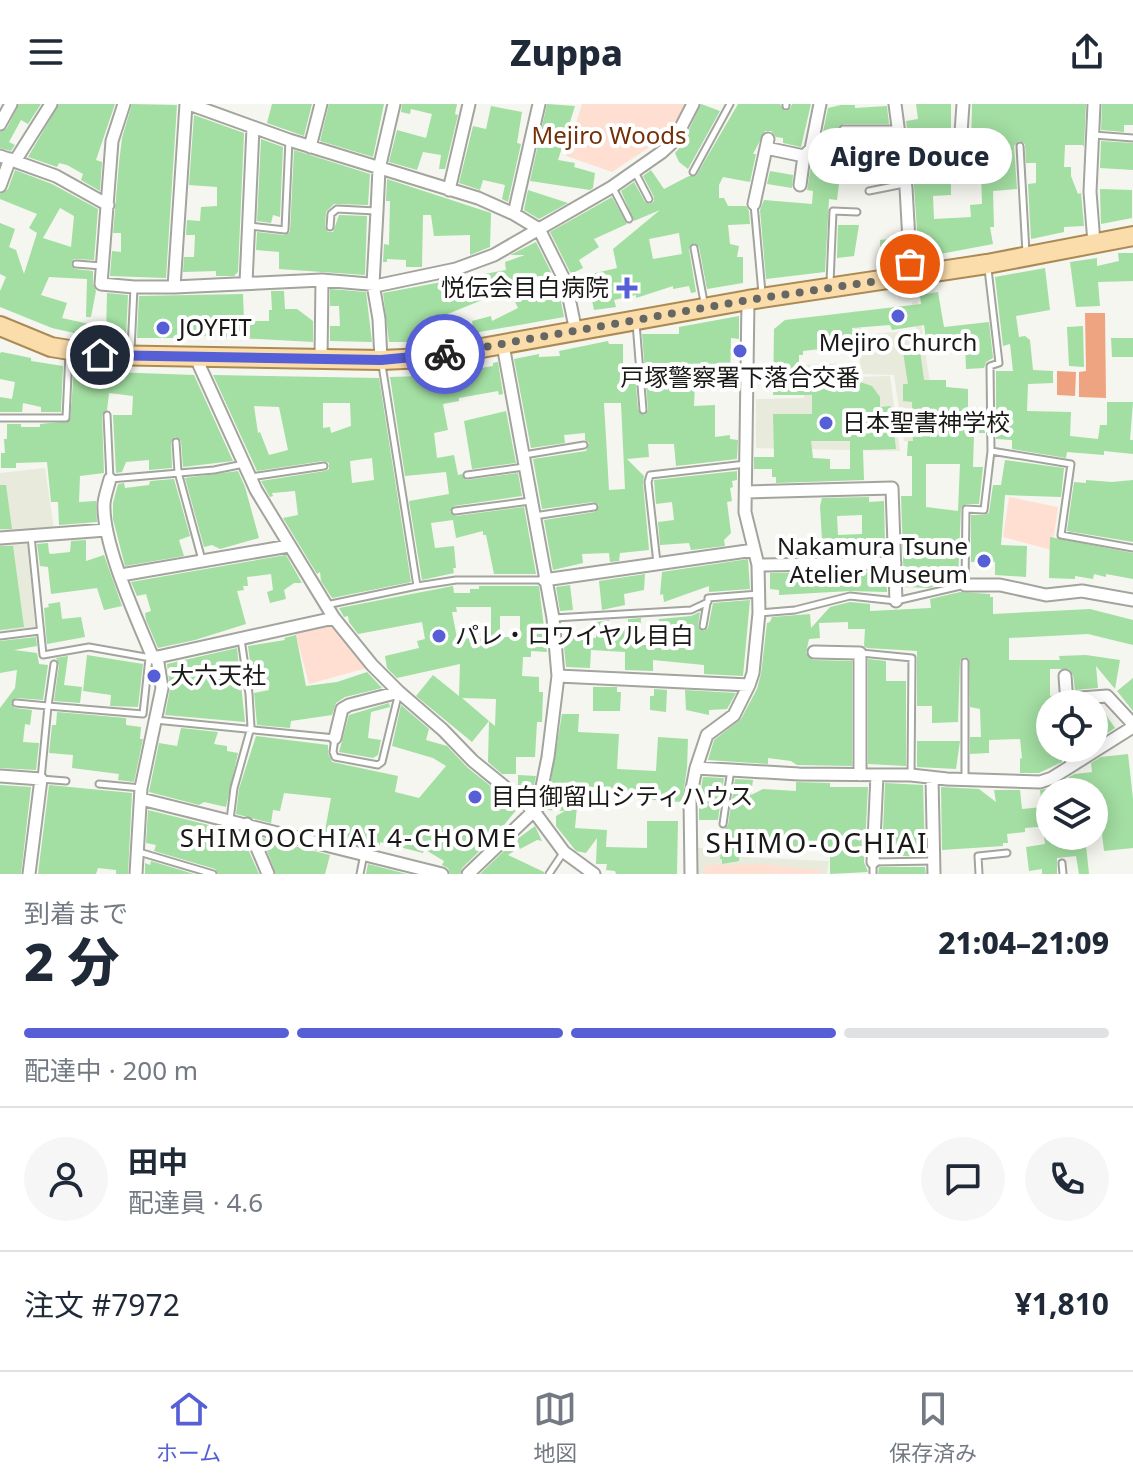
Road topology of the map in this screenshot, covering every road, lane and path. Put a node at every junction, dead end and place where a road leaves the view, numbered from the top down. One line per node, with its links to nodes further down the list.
1 (11, 104): 15 (street)
2 (51, 104): 25 (street)
3 (124, 104): 38 (street)
4 (187, 104): 16 (street); 58 (street)
5 (321, 104): 23 (street)
6 (394, 104): 27 (street)
7 (469, 104): 34 (street)
8 (539, 104): 41 (street)
9 (693, 104): 28 (street)
10 (730, 104): 29 (lane)
11 (820, 104): 24 (street)
12 (895, 104): 18 (street)
13 (963, 104): 26 (street)
14 (1094, 104): 19 (street)
15 (0, 124)
16 (253, 128): 21 (street); 43 (street)
17 (843, 129): 18 (lane)
18 (897, 129): 30 (street)
19 (1093, 135): 20 (lane); 47 (street)
20 (1133, 138)
21 (289, 140): 23 (street); 43 (lane)
22 (1020, 146): 49 (lane)
23 (310, 147): 27 (street)
24 (804, 156): 31 (street); 37 (street)
25 (8, 159): 32 (street); 38 (street)
26 (964, 166)
27 (379, 169): 34 (street); 39 (street)
28 (634, 171): 33 (street); 36 (lane)
29 (693, 172)
30 (905, 184): 35 (lane); 53 (street)
31 (800, 185)
32 (0, 186)
33 (612, 187): 42 (lane); 45 (street)
34 (449, 190): 41 (street)
35 (869, 191)
36 (649, 199)
37 (754, 204): 60 (lane)
38 (108, 205): 52 (street)
39 (377, 211): 44 (lane); 56 (street)
40 (857, 212): 59 (lane)
41 (514, 214): 45 (street)
42 (629, 219)
43 (249, 226): 55 (street)
44 (330, 227)
45 (539, 229): 56 (street); 64 (street)
46 (1133, 236): 47 (main road)
47 (1094, 243): 49 (main road)
48 (694, 248): 61 (lane)
49 (1026, 256): 51 (main road)
50 (76, 264): 52 (lane)
51 (987, 264): 53 (main road); 76 (lane)
52 (103, 266): 57 (street)
53 (911, 276): 59 (main road)
54 (322, 280): 55 (street); 56 (street); 69 (street)
55 (246, 283): 58 (street)
56 (373, 284): 70 (street)
57 (134, 287): 58 (street); 67 (lane)
58 (174, 287)
59 (830, 288): 60 (main road)
60 (755, 299): 61 (main road); 79 (street)
61 (705, 307): 62 (main road)
62 (636, 320): 64 (main road); 71 (lane)
63 (0, 326): 66 (main road)
64 (576, 332): 65 (main road)
65 (503, 345): 70 (main road); 77 (street)
66 (69, 351): 67 (main road); 73 (lane)
67 (131, 356): 68 (main road)
68 (195, 356): 69 (main road); 78 (street)
69 (321, 359): 70 (main road)
70 (381, 360): 103 (lane)
71 (643, 410)
72 (107, 415): 84 (lane)
73 (0, 418)
74 (176, 442): 81 (lane)
75 (584, 445): 77 (lane)
76 (991, 451): 94 (lane); 102 (lane)
77 (524, 461): 82 (lane); 86 (street)
78 (244, 464): 81 (lane); 83 (street)
79 (747, 464): 85 (street); 97 (lane)
80 (324, 466): 83 (lane)
81 (178, 472): 84 (lane); 96 (lane)
82 (467, 475)
83 (250, 478): 93 (street)
84 (110, 479): 90 (street)
85 (746, 492): 95 (street); 98 (street)
86 (531, 501): 88 (lane); 89 (street)
87 (594, 507): 89 (lane)
88 (455, 511)
89 (533, 516): 101 (street)
90 (106, 530): 91 (street); 100 (street)
91 (30, 535): 92 (street); 113 (lane)
92 (0, 538)
93 (289, 546): 96 (street); 108 (street)
94 (1133, 548)
95 (754, 550): 97 (street); 99 (street)
96 (202, 561): 100 (street)
97 (657, 563): 101 (street)
98 (895, 563): 99 (street); 106 (street)
99 (758, 565): 104 (street)
100 (121, 575): 118 (street)
101 (544, 580): 103 (lane); 111 (street)
102 (965, 585): 105 (street); 106 (lane)
103 (417, 586): 108 (lane)
104 (760, 593): 107 (lane); 109 (street)
105 (1133, 600)
106 (896, 601): 109 (lane)
107 (708, 602): 111 (lane); 112 (lane)
108 (325, 605): 110 (street)
109 (759, 613): 123 (street)
110 (334, 618): 115 (street); 125 (street)
111 (553, 618): 121 (street)
112 (703, 626)
113 (40, 631): 114 (lane); 118 (lane)
114 (0, 636)
115 (241, 638): 118 (street); 131 (lane)
116 (814, 652): 117 (street)
117 (860, 653): 137 (street); 139 (lane)
118 (153, 658): 128 (lane); 129 (street)
119 (965, 662): 143 (lane)
120 (54, 664): 128 (lane)
121 (558, 676): 123 (street); 147 (street)
122 (1065, 676): 124 (street)
123 (749, 685): 135 (street)
124 (1066, 690)
125 (399, 692): 132 (street); 132 (lane); 147 (street)
126 (1108, 697): 130 (street)
127 (16, 703): 128 (lane)
128 (48, 706): 142 (lane)
129 (154, 719): 131 (lane); 146 (street)
130 (1133, 725): 134 (street)
131 (250, 729): 132 (lane); 148 (lane)
132 (335, 738)
133 (1072, 762): 134 (street)
134 (1072, 765): 143 (street)
135 (696, 768): 136 (street); 167 (street)
136 (731, 769): 137 (street); 150 (lane)
137 (860, 775): 138 (street)
138 (877, 775): 139 (street); 157 (street)
139 (911, 775): 141 (street)
140 (0, 776): 142 (street)
141 (932, 778): 143 (street); 155 (street)
142 (41, 779): 144 (lane); 159 (street)
143 (965, 780)
144 (66, 781)
145 (99, 784): 146 (lane)
146 (141, 794): 148 (street); 151 (street)
147 (533, 810): 152 (street); 165 (street)
148 (230, 820): 149 (street)
149 (247, 824): 153 (street); 162 (street)
150 (723, 824)
151 (138, 852): 160 (street); 161 (lane)
152 (564, 852): 158 (street); 166 (lane)
153 (364, 853): 163 (lane); 164 (street)
154 (1007, 853): 169 (lane)
155 (934, 860): 157 (lane); 168 (street)
156 (1062, 863): 170 (lane)
157 (873, 868)
158 (590, 873)
159 (29, 874)
160 (136, 874)
161 (213, 874)
162 (268, 874)
163 (360, 874)
164 (442, 874)
165 (468, 874)
166 (549, 874)
167 (691, 874)
168 (934, 874)
169 (979, 874)
170 (1063, 874)

